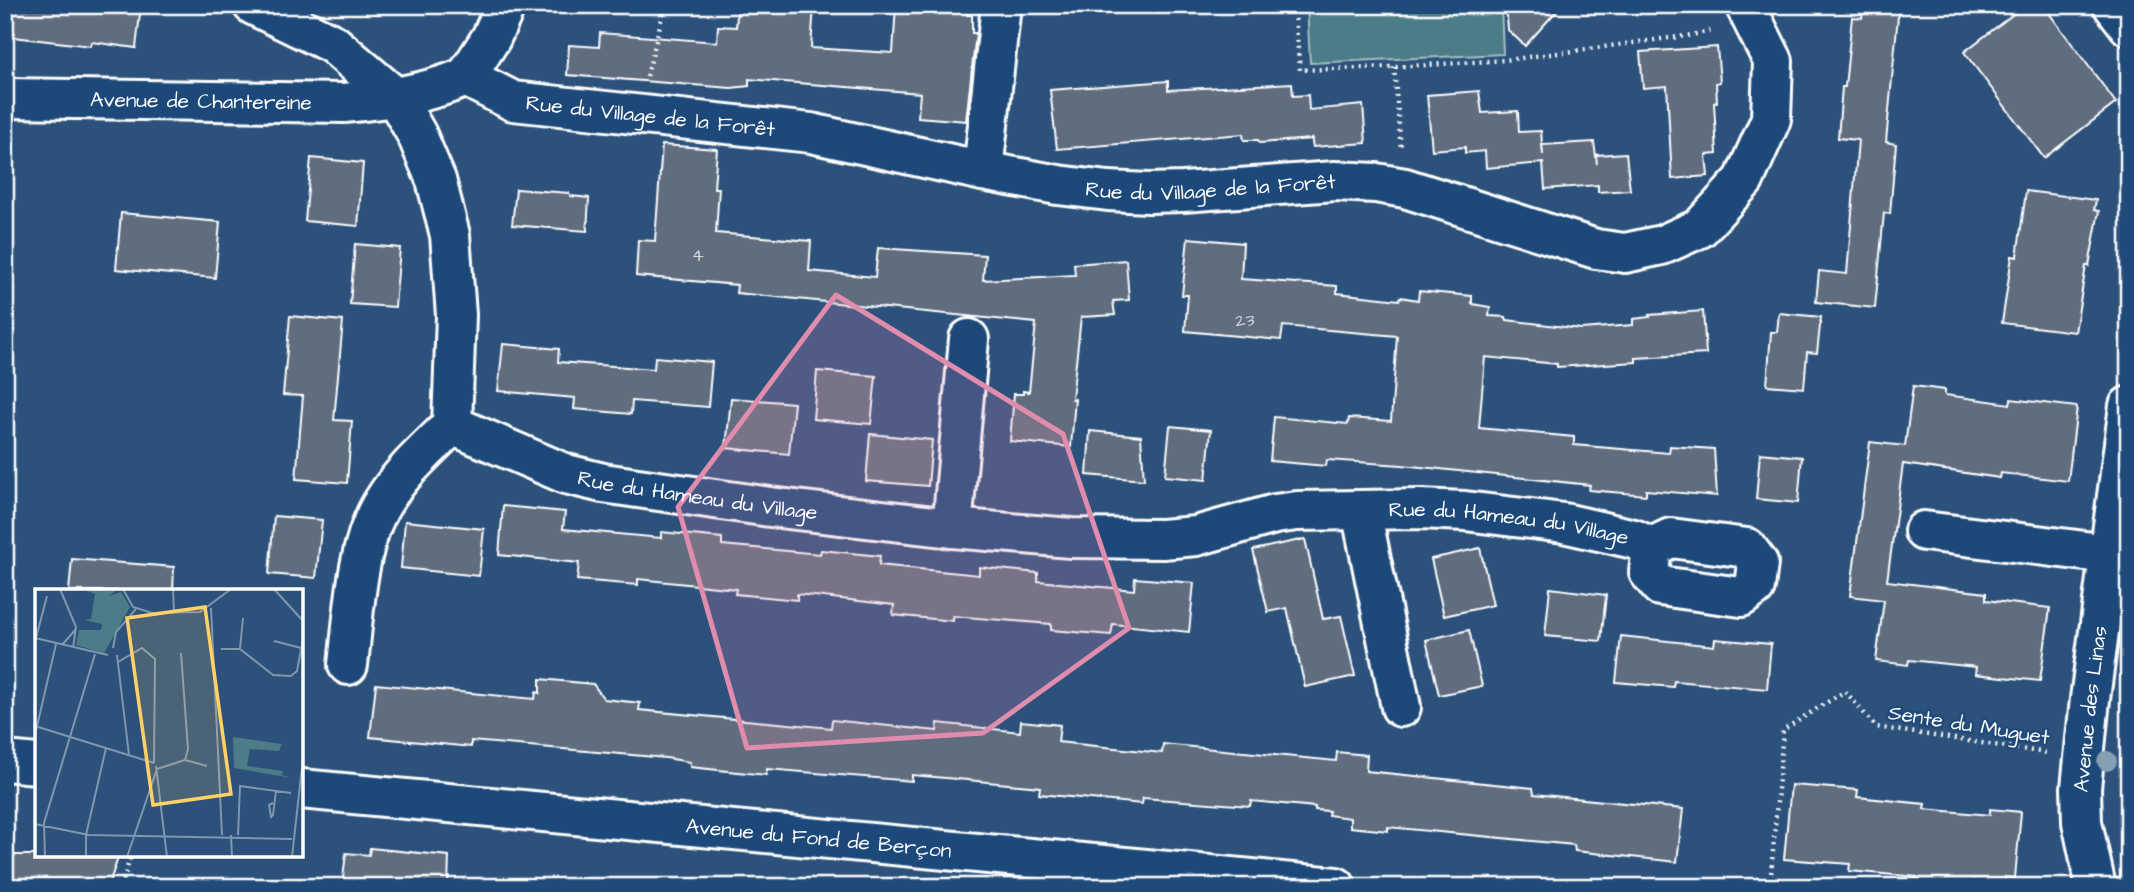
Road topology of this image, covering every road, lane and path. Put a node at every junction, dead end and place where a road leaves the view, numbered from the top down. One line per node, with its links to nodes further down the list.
1 (253, 5): 12 (street)
2 (506, 5): 10 (street)
3 (665, 5): 13 (path)
4 (1001, 5): 14 (street)
5 (1294, 5): 9 (path)
6 (2113, 5): 8 (street)
7 (1749, 13): 9 (path); 15 (street, Rue du Village de la Forêt)
8 (2129, 26)
9 (1394, 67): 15 (path)
10 (466, 77): 12 (street, Avenue de Chantereine); 13 (street, Rue du Village de la Forêt)
11 (5, 98): 12 (street, Avenue de Chantereine)
12 (396, 98): 18 (street)
13 (638, 115): 14 (street, Rue du Village de la Forêt)
14 (983, 171): 15 (street, Rue du Village de la Forêt)
15 (1405, 188)
16 (969, 339): 20 (street)
17 (2129, 405): 22 (street, Avenue des Linas)
18 (452, 425): 20 (street, Rue du Hameau du Village); 24 (street)
19 (1361, 510): 20 (street, Rue du Hameau du Village); 23 (street, Rue du Hameau du Village); 25 (street, Rue du Hameau du Village)
20 (952, 528)
21 (1924, 531): 22 (street)
22 (2117, 539): 26 (street, Avenue des Linas)
23 (1652, 547)
24 (348, 665)
25 (1401, 707)
26 (2083, 759): 33 (path, Sente du Muguet); 34 (street, Avenue des Linas)
27 (5, 761): 28 (street)
28 (35, 764)
29 (303, 789): 32 (street, Avenue du Fond de Berçon)
30 (130, 857): 31 (path)
31 (121, 887)
32 (1336, 887)
33 (1770, 887)
34 (2096, 887)

